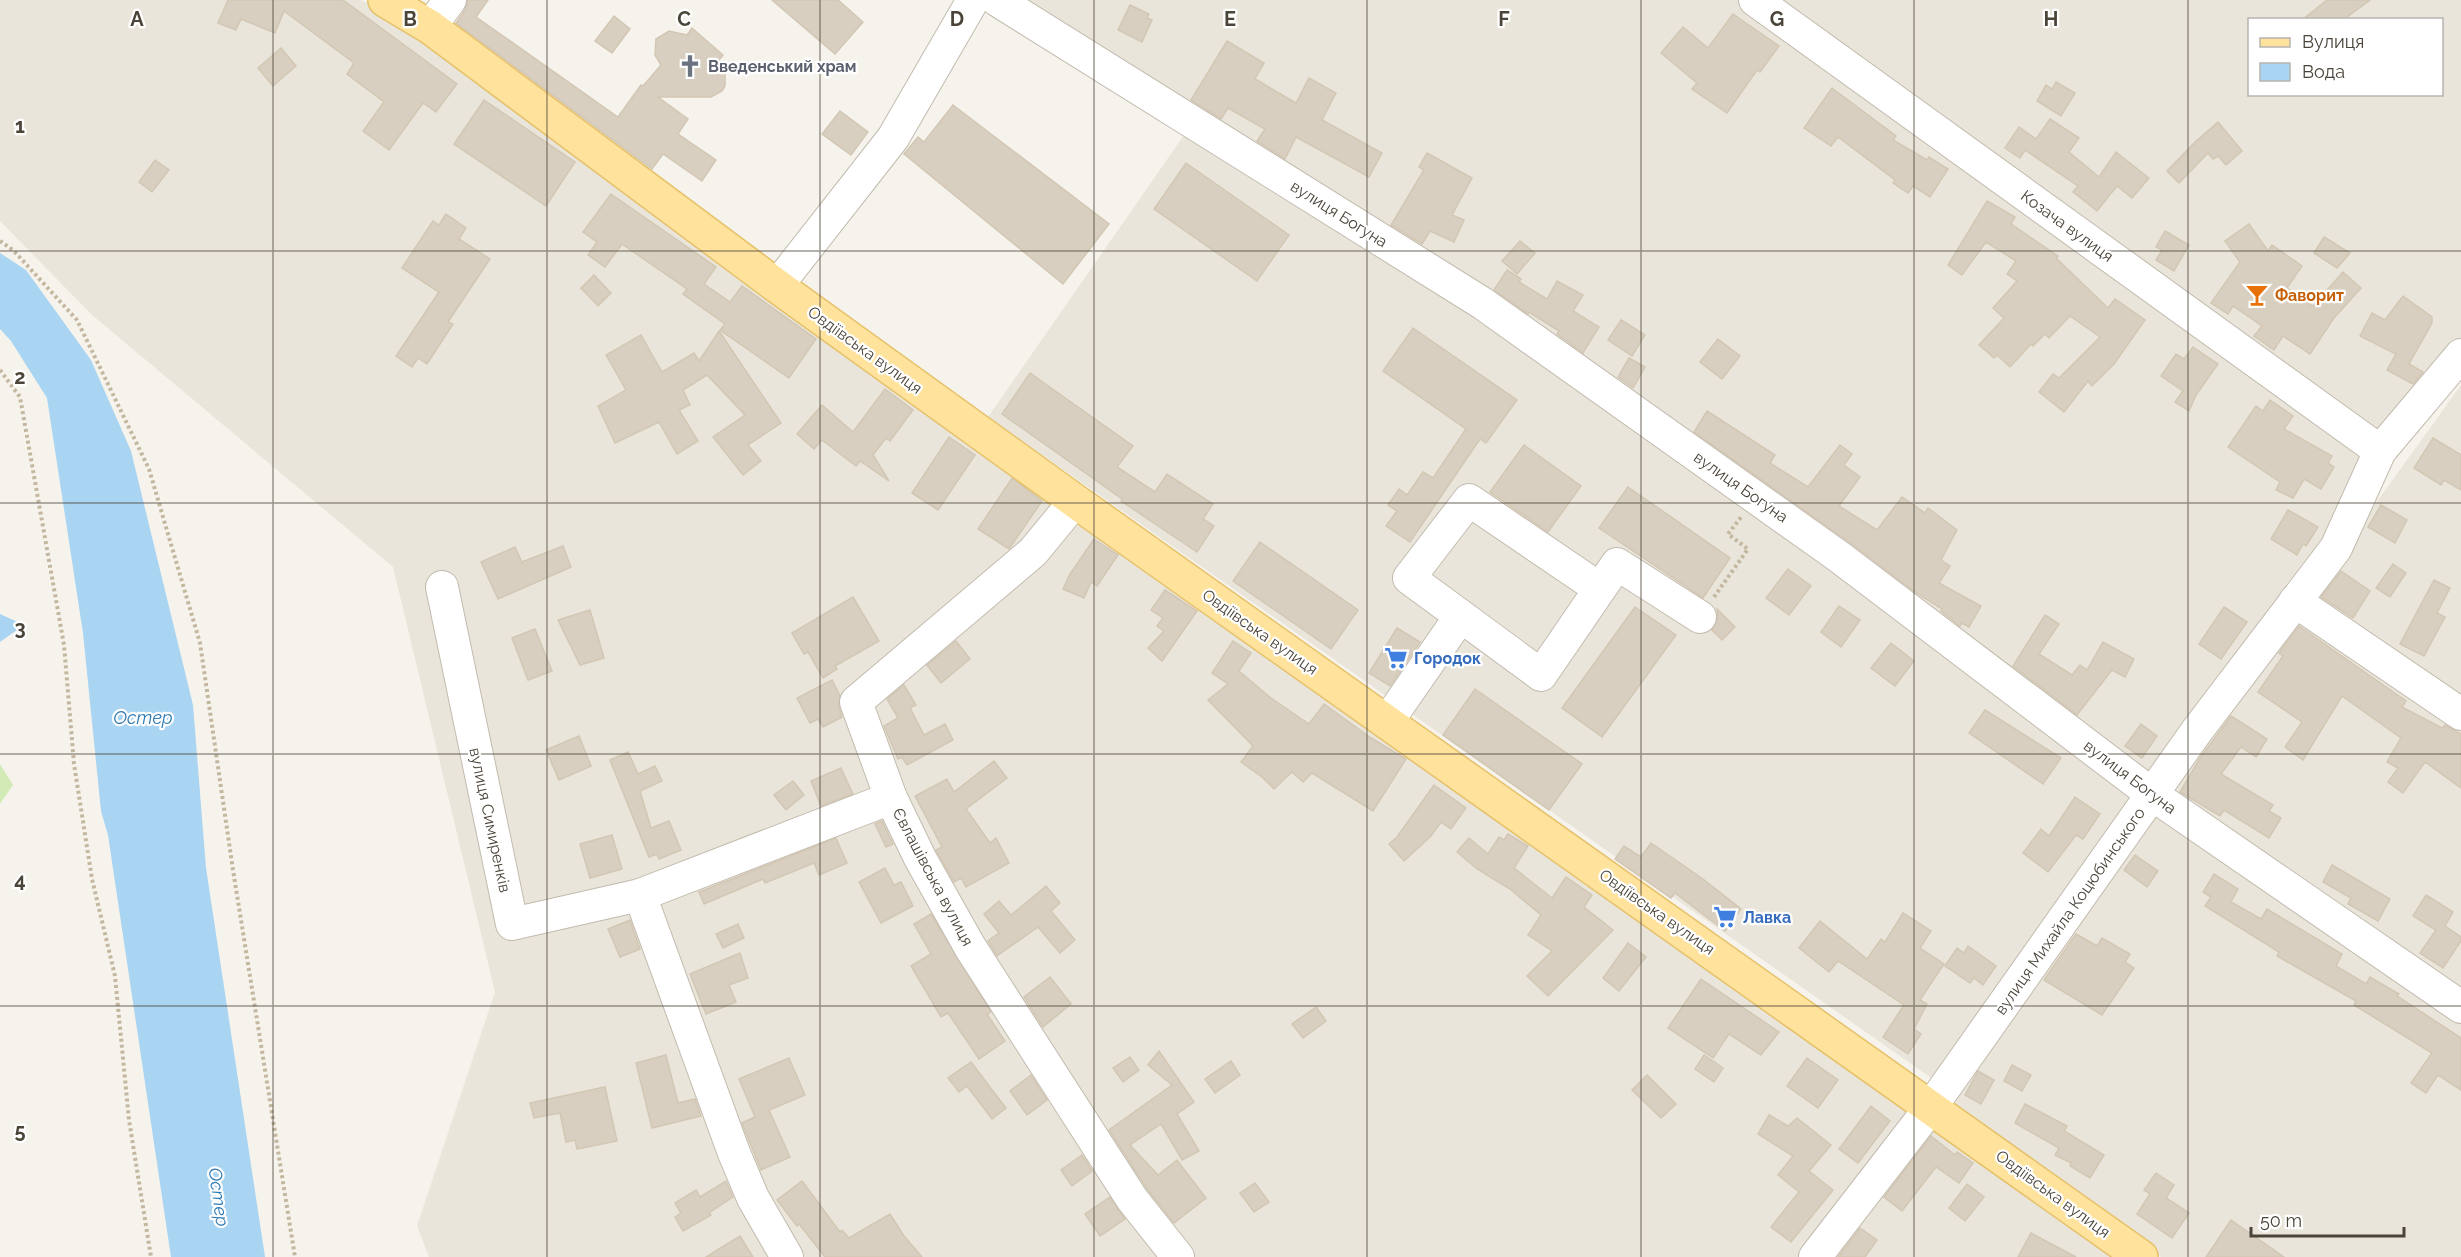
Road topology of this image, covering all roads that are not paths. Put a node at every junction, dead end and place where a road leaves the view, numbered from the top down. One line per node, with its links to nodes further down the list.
1 (385, 0): 6 (main road, Овдіївська вулиця)
2 (450, 0): 6 (street)
3 (972, 0): 7 (street)
4 (997, 0): 18 (street, вулиця Богуна)
5 (1755, 0): 9 (street, Козача вулиця)
6 (430, 27): 7 (main road, Овдіївська вулиця)
7 (777, 286): 10 (main road, Овдіївська вулиця)
8 (2460, 359): 9 (street, вулиця Михайла Коцюбинського)
9 (2380, 451): 13 (street, вулиця Михайла Коцюбинського)
10 (1075, 501): 17 (main road, Овдіївська вулиця); 19 (street, Євлашівська вулиця)
11 (442, 587): 20 (street, вулиця Симиренків)
12 (1600, 590): 14 (street); 14 (street); 15 (street)
13 (2295, 601): 16 (street); 18 (street, вулиця Михайла Коцюбинського)
14 (1460, 617): 17 (street)
15 (1700, 617)
16 (2461, 714)
17 (1388, 722): 22 (main road, Овдіївська вулиця)
18 (2152, 795): 21 (street, вулиця Богуна); 22 (street, вулиця Михайла Коцюбинського)
19 (891, 798): 20 (street, вулиця Симиренків); 24 (street, Євлашівська вулиця)
20 (640, 895): 23 (street)
21 (2461, 1007)
22 (1931, 1107): 25 (street, вулиця Михайла Коцюбинського); 26 (main road, Овдіївська вулиця)
23 (787, 1257)
24 (1178, 1257)
25 (1815, 1257)
26 (2141, 1257)

